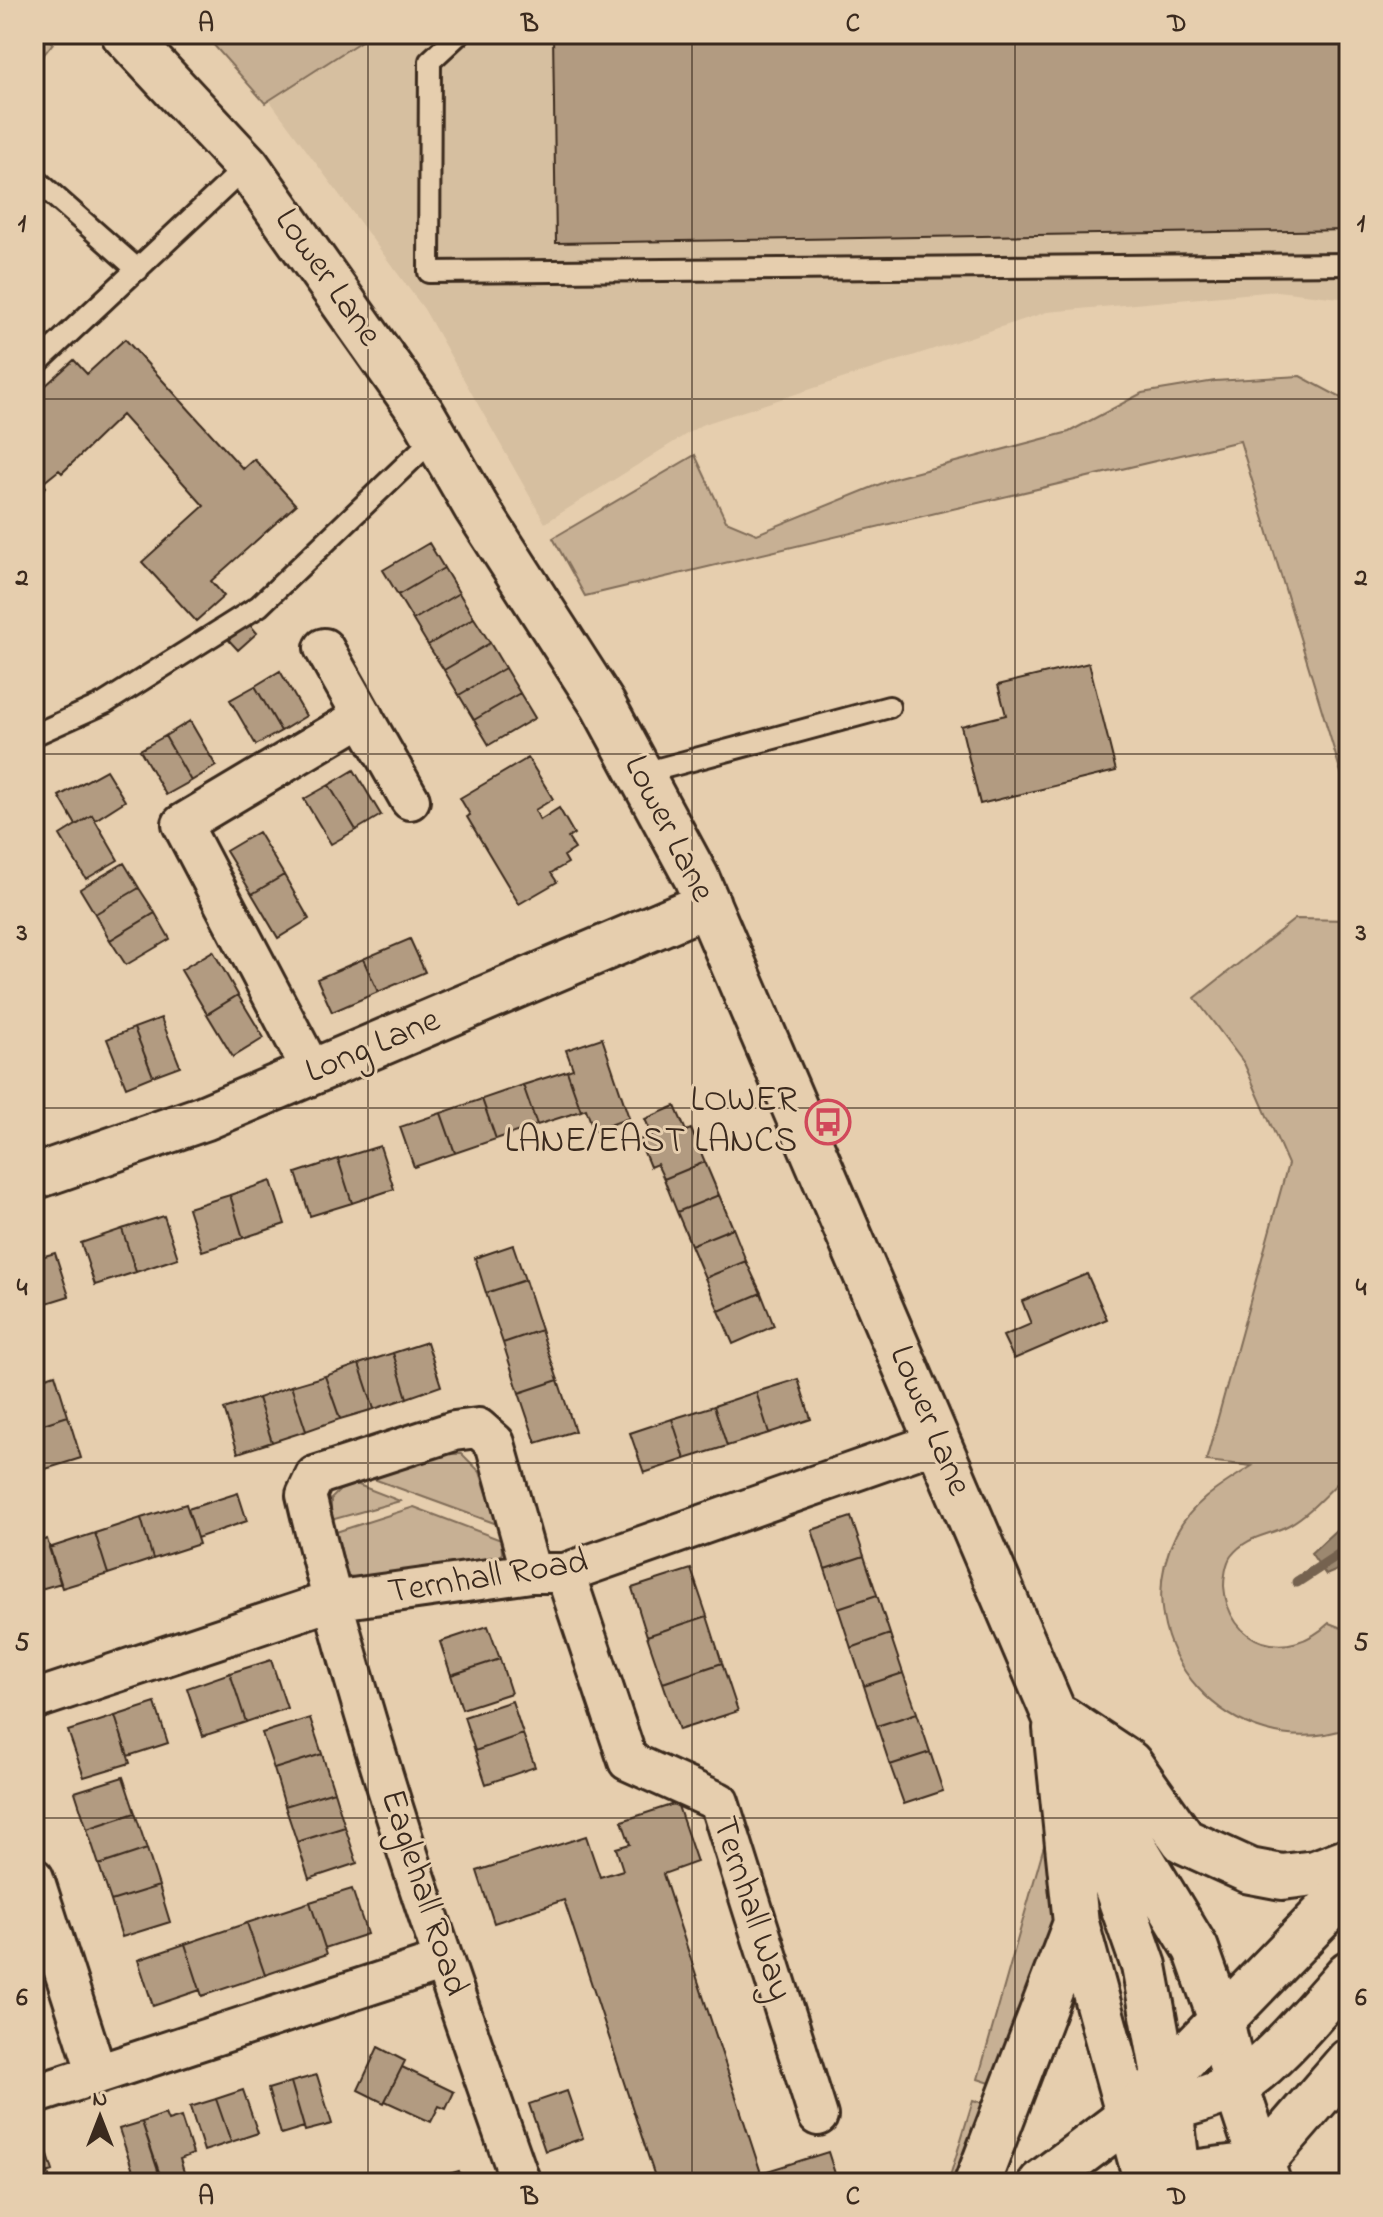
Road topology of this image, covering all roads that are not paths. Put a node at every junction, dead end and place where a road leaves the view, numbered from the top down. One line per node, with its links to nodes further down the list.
1 (124, 34): 3 (main road, Lower Lane)
2 (459, 34): 5 (lane)
3 (247, 166): 6 (lane); 8 (main road, Lower Lane)
4 (34, 178): 6 (lane)
5 (1349, 264)
6 (138, 270): 7 (lane)
7 (34, 366)
8 (435, 437): 12 (lane); 13 (main road, Lower Lane)
9 (324, 648): 11 (street)
10 (889, 707): 13 (lane)
11 (363, 716): 14 (street); 16 (street)
12 (34, 735)
13 (640, 774): 15 (main road, Lower Lane)
14 (410, 800)
15 (708, 904): 16 (main road, Long Lane); 18 (main road, Lower Lane)
16 (313, 1073): 17 (main road, Long Lane)
17 (34, 1177)
18 (938, 1442): 19 (street, Ternhall Road); 22 (main road, Lower Lane)
19 (548, 1573): 20 (street, Ternhall Road); 20 (street, Ternhall Way); 34 (street, Ternhall Way)
20 (331, 1601): 21 (street, Ternhall Road); 27 (street, Eaglehall Road)
21 (34, 1700)
22 (1054, 1714): 23 (main road); 26 (main road, Lower Lane); 29 (main road, Lower Lane); 32 (main road)
23 (1349, 1860)
24 (34, 1878): 31 (street)
25 (1349, 1888): 29 (main road)
26 (1076, 1923): 35 (main road, Lower Lane); 38 (main road)
27 (443, 1961): 31 (street); 37 (street, Eaglehall Road)
28 (1349, 1973): 32 (main road)
29 (1221, 2020): 32 (main road); 32 (main road, Lower Lane)
30 (1349, 2061): 36 (main road)
31 (97, 2074): 33 (street)
32 (1193, 2092): 35 (main road); 36 (main road); 36 (main road)
33 (34, 2095)
34 (818, 2116)
35 (1127, 2118): 36 (main road, Lower Lane); 39 (main road)
36 (1204, 2179)
37 (521, 2183)
38 (977, 2183)
39 (1041, 2183)

